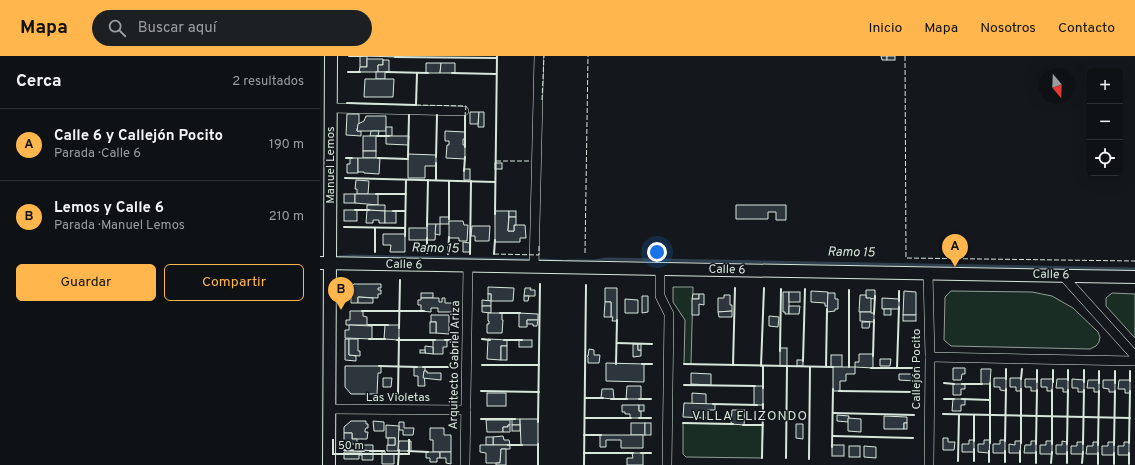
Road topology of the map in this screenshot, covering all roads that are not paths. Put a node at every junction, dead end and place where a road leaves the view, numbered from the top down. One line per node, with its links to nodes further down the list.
1 (331, 56): 3 (street, Manuel Lemos)
2 (539, 56): 7 (street)
3 (331, 108): 4 (street); 5 (street, Manuel Lemos)
4 (464, 111)
5 (325, 264): 6 (street, Calle 6); 15 (street, Manuel Lemos)
6 (468, 266): 7 (street, Calle 6); 16 (street, Arquitecto Gabriel Ariza)
7 (534, 267): 8 (street, Calle 6)
8 (660, 269): 9 (street, Calle 6); 19 (street)
9 (928, 273): 10 (street, Calle 6); 13 (street, Callejón Pocito)
10 (1063, 276): 11 (street, Calle 6); 12 (street)
11 (1135, 277)
12 (1135, 356)
13 (930, 357): 14 (street); 20 (street, Callejón Pocito)
14 (1135, 361)
15 (329, 409): 16 (street, Las Violetas); 17 (street, Manuel Lemos)
16 (466, 410): 18 (street, Arquitecto Gabriel Ariza)
17 (328, 465)
18 (465, 465)
19 (667, 465)
20 (929, 465)

